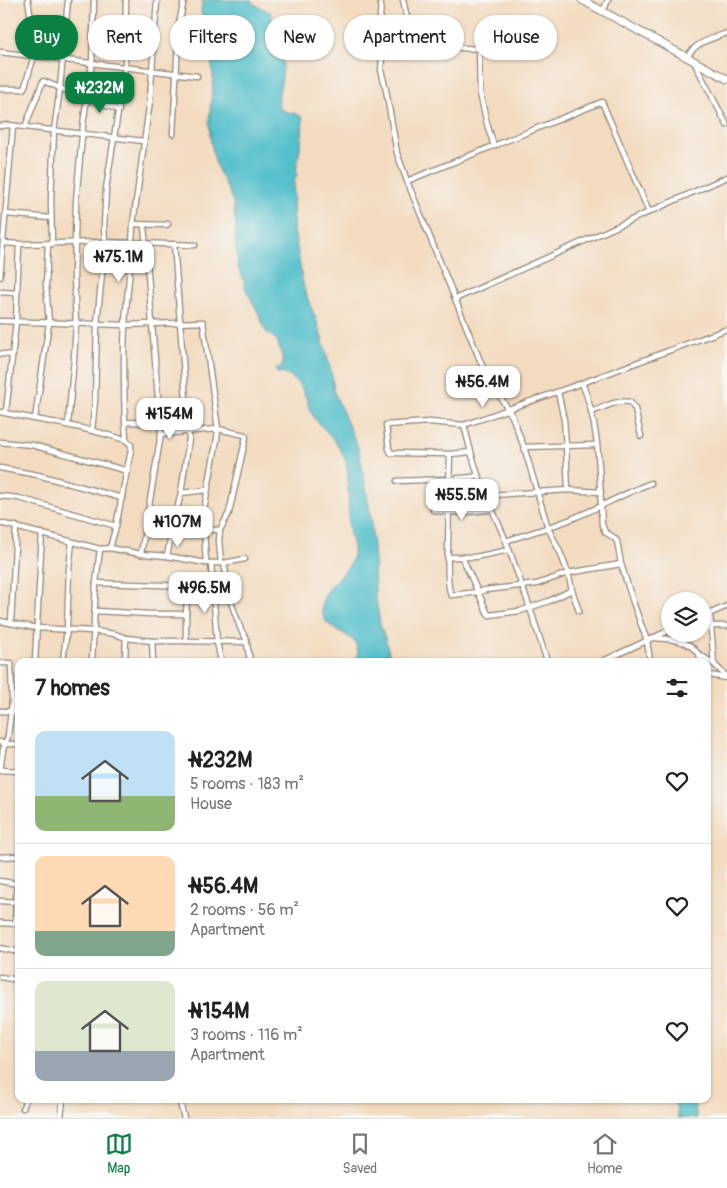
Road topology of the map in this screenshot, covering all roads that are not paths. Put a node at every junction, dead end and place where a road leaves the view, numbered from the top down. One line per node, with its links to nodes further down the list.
1 (28, 0): 12 (street)
2 (68, 0): 13 (street)
3 (94, 0): 24 (street)
4 (126, 0): 25 (street)
5 (156, 0): 26 (street)
6 (184, 0): 27 (street)
7 (381, 0): 14 (street)
8 (403, 0): 15 (street)
9 (582, 0): 11 (main road)
10 (608, 0): 11 (street)
11 (602, 11): 19 (main road)
12 (30, 15)
13 (67, 15)
14 (380, 15)
15 (407, 15)
16 (727, 33): 19 (street)
17 (0, 52): 18 (street)
18 (15, 54)
19 (690, 58): 29 (main road); 34 (street)
20 (33, 60): 31 (street)
21 (63, 60): 24 (street); 30 (street)
22 (382, 60): 45 (street)
23 (479, 60): 43 (street)
24 (92, 63): 25 (street); 32 (street)
25 (125, 67): 26 (street); 33 (street)
26 (152, 71): 27 (street); 42 (street)
27 (176, 74): 28 (street); 40 (street)
28 (197, 76)
29 (727, 78)
30 (60, 88): 32 (street); 37 (street); 38 (street)
31 (0, 89)
32 (87, 99): 33 (street); 39 (street)
33 (119, 110): 41 (street)
34 (727, 125)
35 (0, 126): 36 (street)
36 (13, 126): 37 (street); 47 (street)
37 (25, 127): 38 (street)
38 (54, 131): 39 (street); 48 (street)
39 (83, 134): 41 (street); 54 (street)
40 (173, 134)
41 (114, 138): 42 (street); 52 (street)
42 (144, 141): 49 (street)
43 (494, 146): 45 (street); 46 (street)
44 (727, 177): 46 (street)
45 (407, 181): 64 (street)
46 (649, 212): 64 (street)
47 (6, 214): 48 (street); 53 (street)
48 (51, 218): 57 (street)
49 (134, 224): 51 (street); 55 (street)
50 (168, 224): 51 (street)
51 (144, 225): 58 (street)
52 (105, 242): 54 (street); 55 (street); 70 (street)
53 (4, 243): 56 (street); 61 (street)
54 (75, 243): 57 (street); 69 (street)
55 (133, 243): 58 (street); 72 (street)
56 (19, 244): 57 (street); 63 (street)
57 (50, 244): 67 (street)
58 (146, 244): 59 (street); 71 (street)
59 (174, 244): 60 (street); 68 (street)
60 (195, 245)
61 (0, 277)
62 (0, 292): 63 (street)
63 (17, 293): 66 (street)
64 (455, 299): 78 (street)
65 (0, 321): 66 (street)
66 (16, 322): 67 (street); 75 (street)
67 (49, 323): 69 (street); 81 (street)
68 (180, 323): 71 (street); 86 (street); 88 (street)
69 (76, 324): 70 (street); 84 (street)
70 (97, 324): 72 (street); 87 (street)
71 (152, 324): 72 (street); 83 (street)
72 (125, 325): 82 (street)
73 (727, 329): 76 (street)
74 (0, 354): 75 (street)
75 (13, 355): 79 (street)
76 (582, 383): 77 (street); 80 (street)
77 (558, 392): 78 (street); 93 (street)
78 (507, 409): 85 (street); 95 (street)
79 (3, 412): 81 (street)
80 (591, 412): 90 (street); 94 (street)
81 (35, 419): 84 (street)
82 (125, 422): 83 (street); 91 (street)
83 (160, 423): 89 (street)
84 (68, 424): 87 (street)
85 (464, 425): 96 (street); 97 (street)
86 (218, 429): 88 (street); 104 (street); 122 (street)
87 (92, 430): 91 (street)
88 (189, 432): 89 (street); 108 (street)
89 (161, 434): 129 (street)
90 (641, 436)
91 (126, 440): 99 (street)
92 (0, 442): 99 (street)
93 (566, 445): 94 (street); 95 (street); 105 (street)
94 (596, 445): 107 (street)
95 (524, 447): 106 (street)
96 (470, 452): 97 (street); 100 (street)
97 (450, 454): 101 (street)
98 (0, 468): 111 (street)
99 (128, 471): 111 (street)
100 (478, 475): 101 (street); 110 (street)
101 (449, 479): 102 (street); 115 (street)
102 (397, 481)
103 (651, 483): 112 (street)
104 (207, 490): 108 (street); 121 (street)
105 (568, 490): 106 (street); 107 (street)
106 (537, 492): 110 (street); 120 (street)
107 (601, 492): 112 (street)
108 (181, 493): 119 (street)
109 (0, 496): 118 (street)
110 (488, 496): 113 (street)
111 (122, 498): 118 (street)
112 (600, 506): 120 (street); 136 (street)
113 (492, 509): 115 (street); 125 (street)
114 (433, 510): 115 (street)
115 (448, 512): 131 (street)
116 (0, 522): 117 (street)
117 (16, 526): 123 (street); 149 (street)
118 (116, 526): 126 (street)
119 (172, 528): 121 (street); 130 (street)
120 (548, 528): 125 (street); 137 (street)
121 (204, 529): 122 (street); 134 (street)
122 (220, 530): 135 (street)
123 (42, 533): 124 (street); 152 (street)
124 (72, 542): 127 (street); 153 (street)
125 (506, 542): 128 (street)
126 (110, 548): 127 (street); 129 (street)
127 (100, 549): 138 (street)
128 (509, 550): 132 (street); 139 (street)
129 (141, 554): 130 (street)
130 (167, 556): 134 (street)
131 (448, 557): 132 (street); 141 (street)
132 (462, 557): 141 (street)
133 (245, 559): 135 (street)
134 (208, 563): 135 (street); 162 (street)
135 (223, 563): 163 (street)
136 (621, 564): 137 (street); 160 (street)
137 (568, 573): 139 (street); 140 (street)
138 (96, 583): 144 (street); 146 (street)
139 (522, 586): 141 (street); 143 (street)
140 (572, 590): 143 (street); 145 (street)
141 (478, 592): 143 (street)
142 (727, 606): 147 (street)
143 (530, 608): 173 (street)
144 (95, 611): 146 (street); 154 (street)
145 (579, 611)
146 (186, 614): 159 (street)
147 (711, 614)
148 (0, 621): 149 (street)
149 (10, 623): 152 (street)
150 (711, 626): 151 (street); 180 (street)
151 (727, 626)
152 (38, 628): 153 (street); 166 (street)
153 (67, 630): 154 (street); 167 (street)
154 (93, 631): 156 (street); 168 (street)
155 (661, 634): 157 (street)
156 (126, 638): 161 (street); 169 (street)
157 (653, 638): 158 (street); 160 (street)
158 (661, 639)
159 (186, 640): 161 (street); 162 (street)
160 (647, 640): 174 (street); 175 (street)
161 (152, 642): 170 (street)
162 (217, 642): 163 (street); 171 (street)
163 (247, 642): 172 (street)
164 (684, 642): 165 (street)
165 (699, 654): 176 (street); 177 (street)
166 (35, 658)
167 (63, 658)
168 (92, 658)
169 (125, 658)
170 (152, 658)
171 (220, 658)
172 (250, 658)
173 (546, 658)
174 (614, 658)
175 (650, 658)
176 (701, 658)
177 (705, 658)
178 (711, 662): 180 (street)
179 (0, 663): 184 (street)
180 (714, 664): 182 (street)
181 (711, 675): 182 (street)
182 (727, 678)
183 (0, 711): 184 (street)
184 (11, 712): 185 (street); 186 (street)
185 (15, 712)
186 (3, 743): 187 (street)
187 (0, 769): 188 (street)
188 (15, 771)
189 (15, 856): 190 (street)
190 (0, 857)
191 (0, 881): 192 (street)
192 (15, 884)
193 (0, 901): 194 (street)
194 (15, 902)
195 (0, 923): 196 (street)
196 (15, 924)
197 (0, 948): 198 (street)
198 (15, 951)
199 (0, 978): 200 (street)
200 (15, 980)
201 (25, 1103): 204 (street)
202 (63, 1103): 205 (street)
203 (180, 1103): 206 (street)
204 (23, 1108)
205 (61, 1118)
206 (184, 1118)

